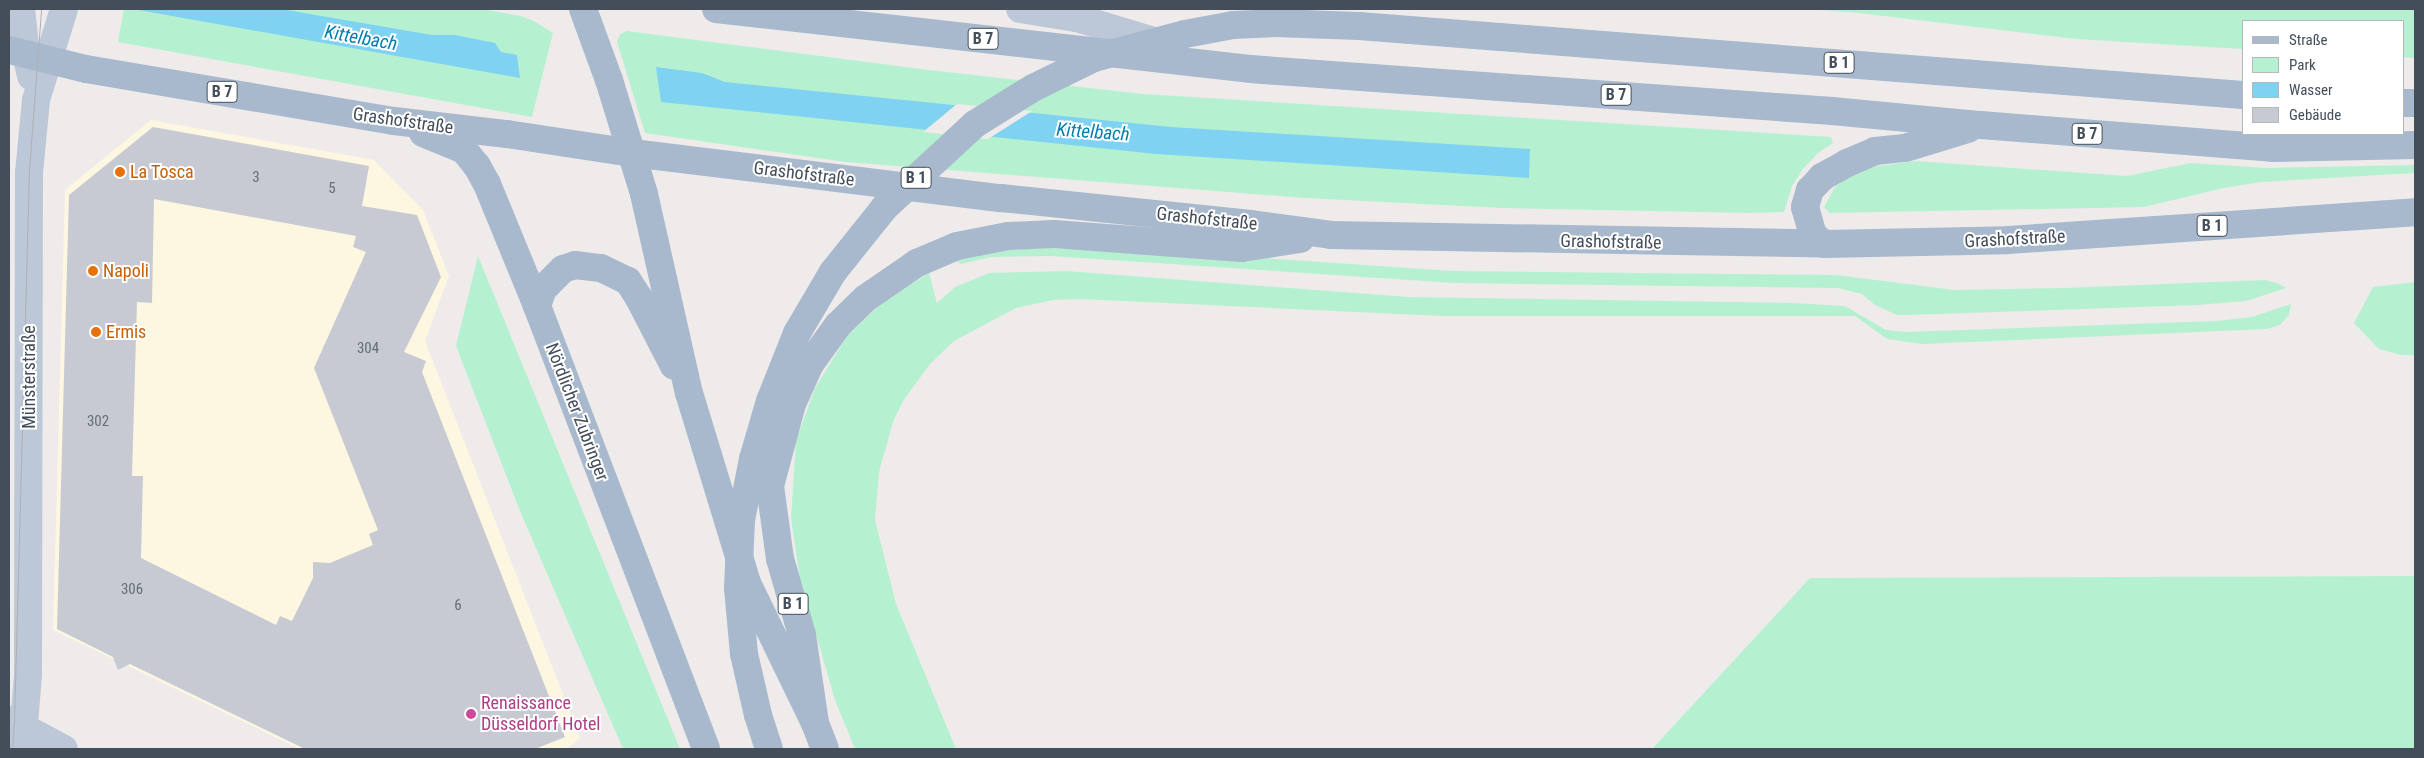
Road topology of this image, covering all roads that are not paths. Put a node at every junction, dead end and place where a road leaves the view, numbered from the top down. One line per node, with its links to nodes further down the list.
1 (21, 9): 6 (street, Münsterstraße)
2 (64, 9): 6 (street)
3 (716, 9): 7 (main road, B 7)
4 (1020, 9): 7 (street)
5 (586, 17): 11 (main road)
6 (28, 55): 9 (main road, Grashofstraße / B 7); 19 (street, Münsterstraße)
7 (1250, 69): 10 (main road, B 7)
8 (2242, 95): 22 (main road, B 1, bridge)
9 (394, 121): 11 (main road, Grashofstraße / B 7); 16 (main road, Nördlicher Zubringer)
10 (1981, 125): 12 (main road, B 7); 15 (main road)
11 (629, 142): 14 (main road, Grashofstraße / B 7); 17 (main road)
12 (2415, 145)
13 (2415, 212): 15 (main road, Grashofstraße / B 1)
14 (1331, 235): 15 (main road, Grashofstraße / B 1); 18 (main road, B 1)
15 (1824, 244)
16 (537, 306): 17 (main road); 21 (main road, Nördlicher Zubringer)
17 (689, 393): 18 (main road)
18 (815, 722): 23 (main road, B 1)
19 (18, 732): 20 (street)
20 (64, 749)
21 (706, 749)
22 (769, 749)
23 (825, 749)

